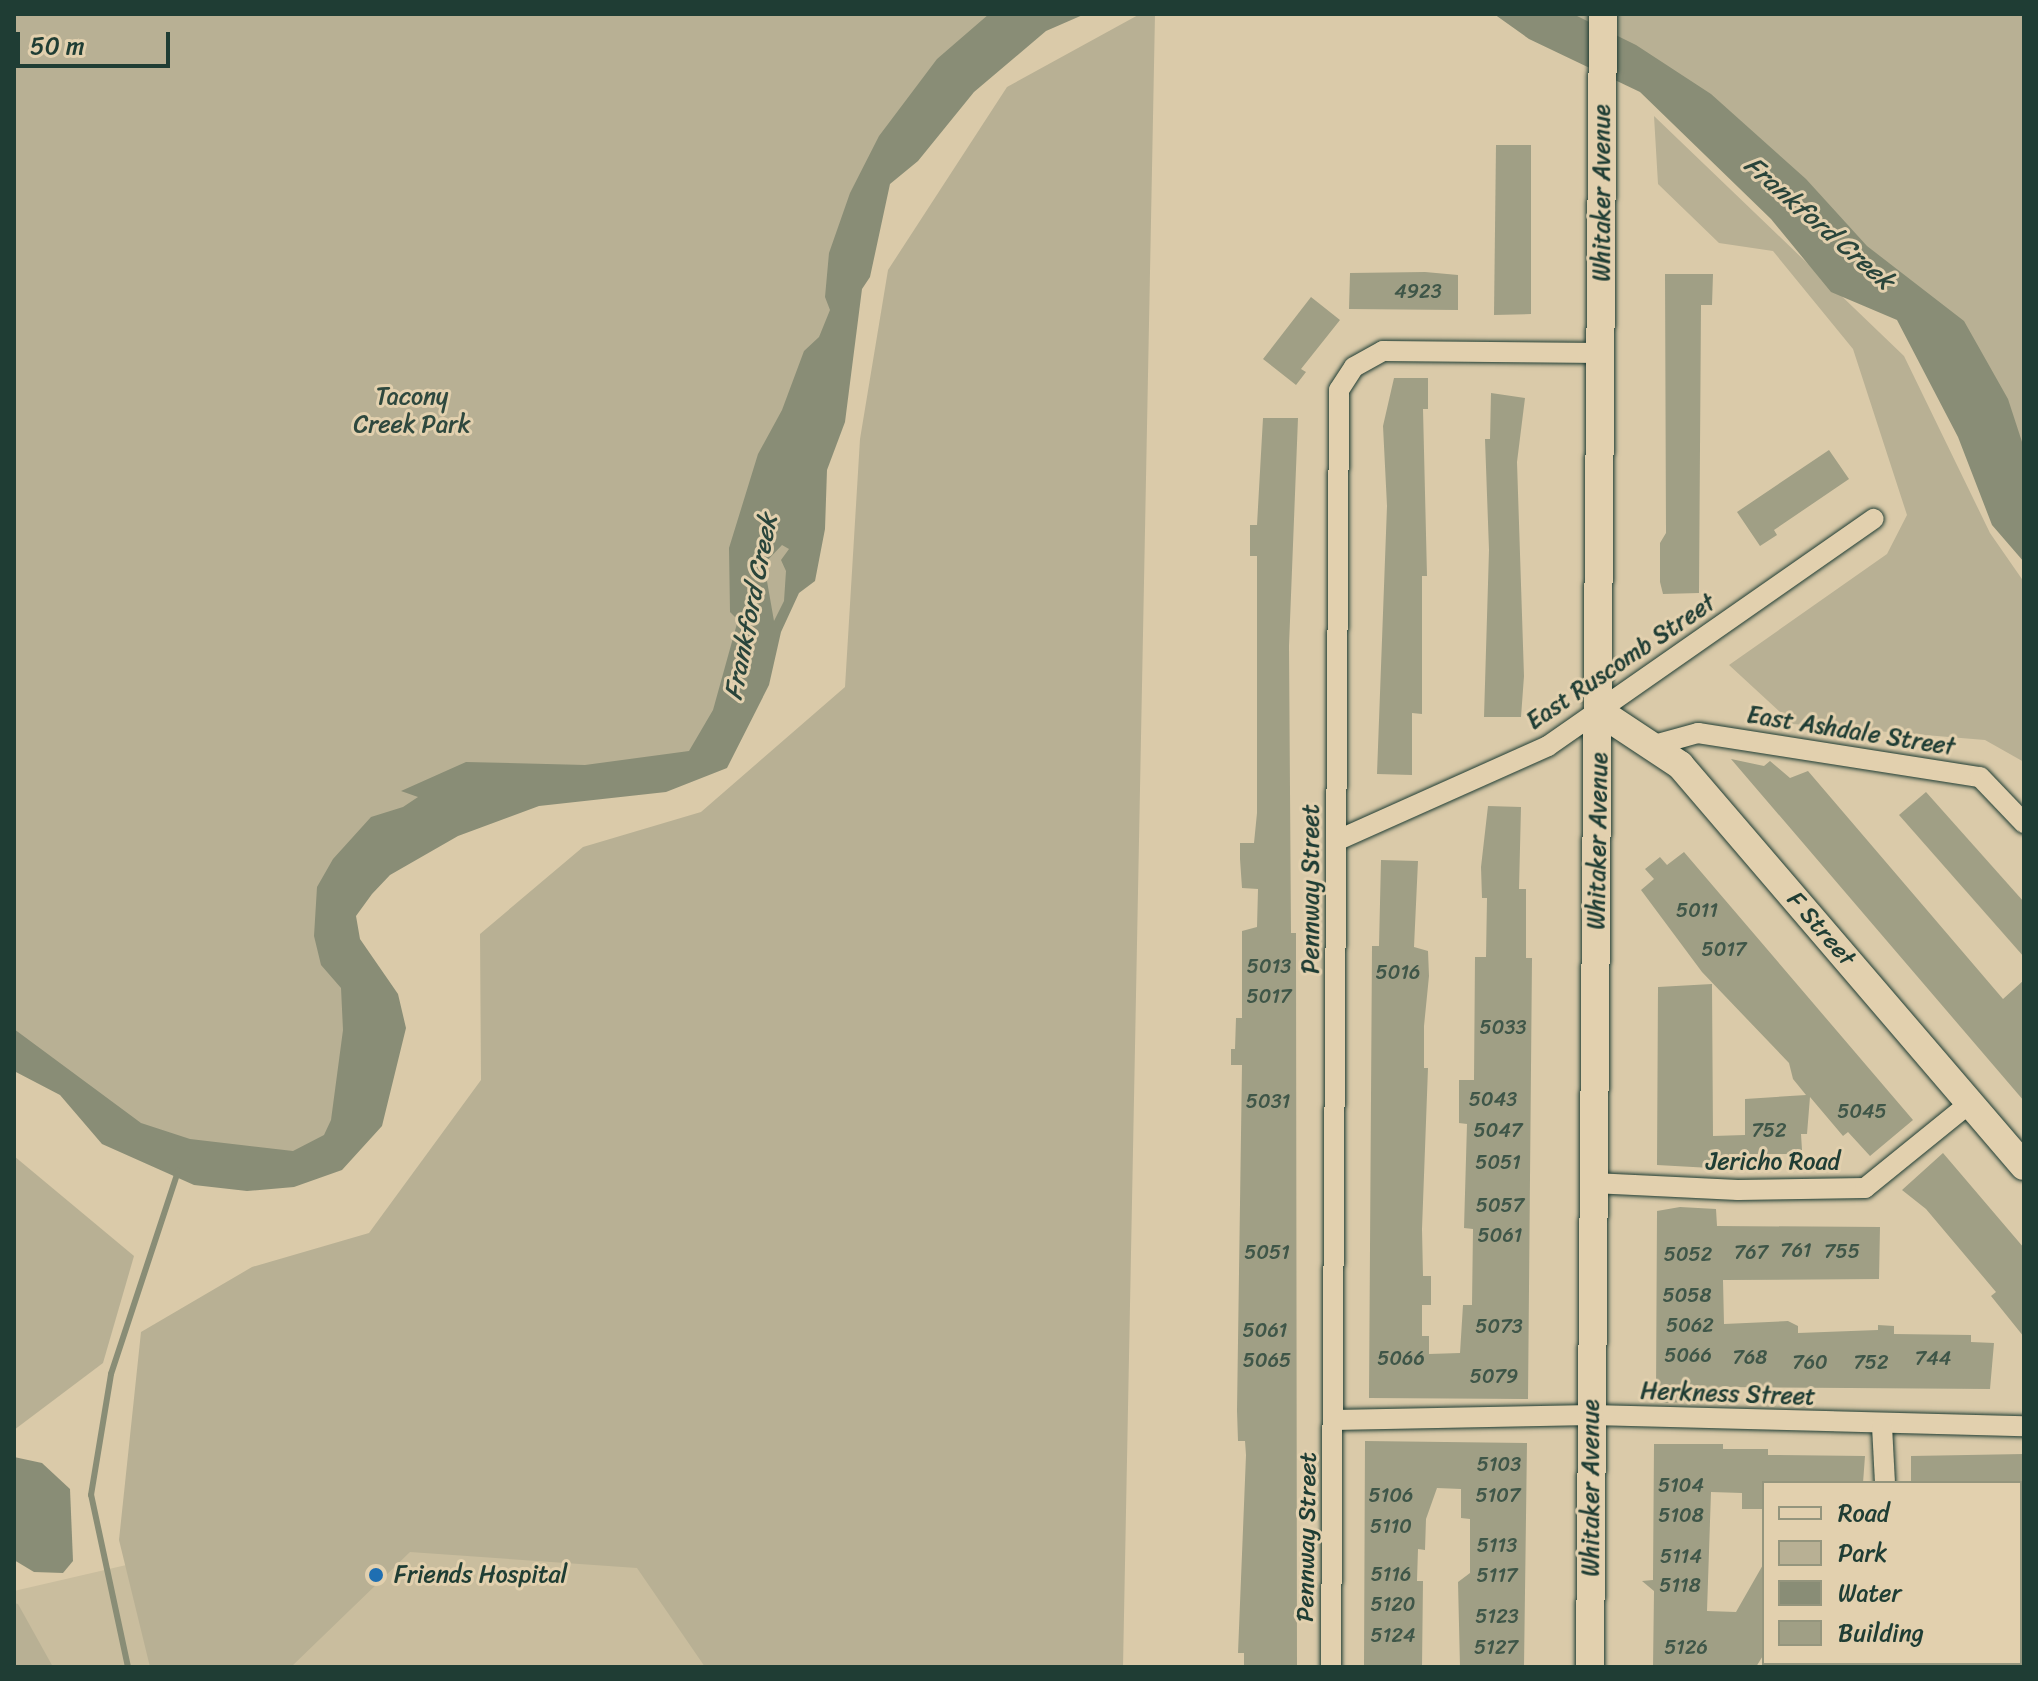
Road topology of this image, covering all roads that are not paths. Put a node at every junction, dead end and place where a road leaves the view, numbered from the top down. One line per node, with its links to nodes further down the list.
1 (1603, 14): 2 (main road, Whitaker Avenue)
2 (1600, 353): 4 (main road, Whitaker Avenue); 7 (street, Pennway Street)
3 (1874, 519): 4 (street, East Ruscomb Street)
4 (1600, 712): 5 (main road, F Street); 7 (street, East Ruscomb Street); 10 (main road, Whitaker Avenue)
5 (1651, 746): 6 (street, East Ashdale Street); 8 (main road, F Street)
6 (2024, 823)
7 (1338, 840): 12 (street, Pennway Street)
8 (1970, 1103): 9 (main road, F Street); 10 (street, Jericho Road)
9 (2024, 1166)
10 (1593, 1183): 11 (main road, Whitaker Avenue)
11 (1592, 1415): 12 (street, Herkness Street); 13 (street, Herkness Street); 17 (main road, Whitaker Avenue)
12 (1334, 1420): 16 (street, Pennway Street)
13 (1882, 1426): 14 (street, Herkness Street); 15 (street)
14 (2024, 1426)
15 (1885, 1481)
16 (1331, 1667)
17 (1590, 1667)

